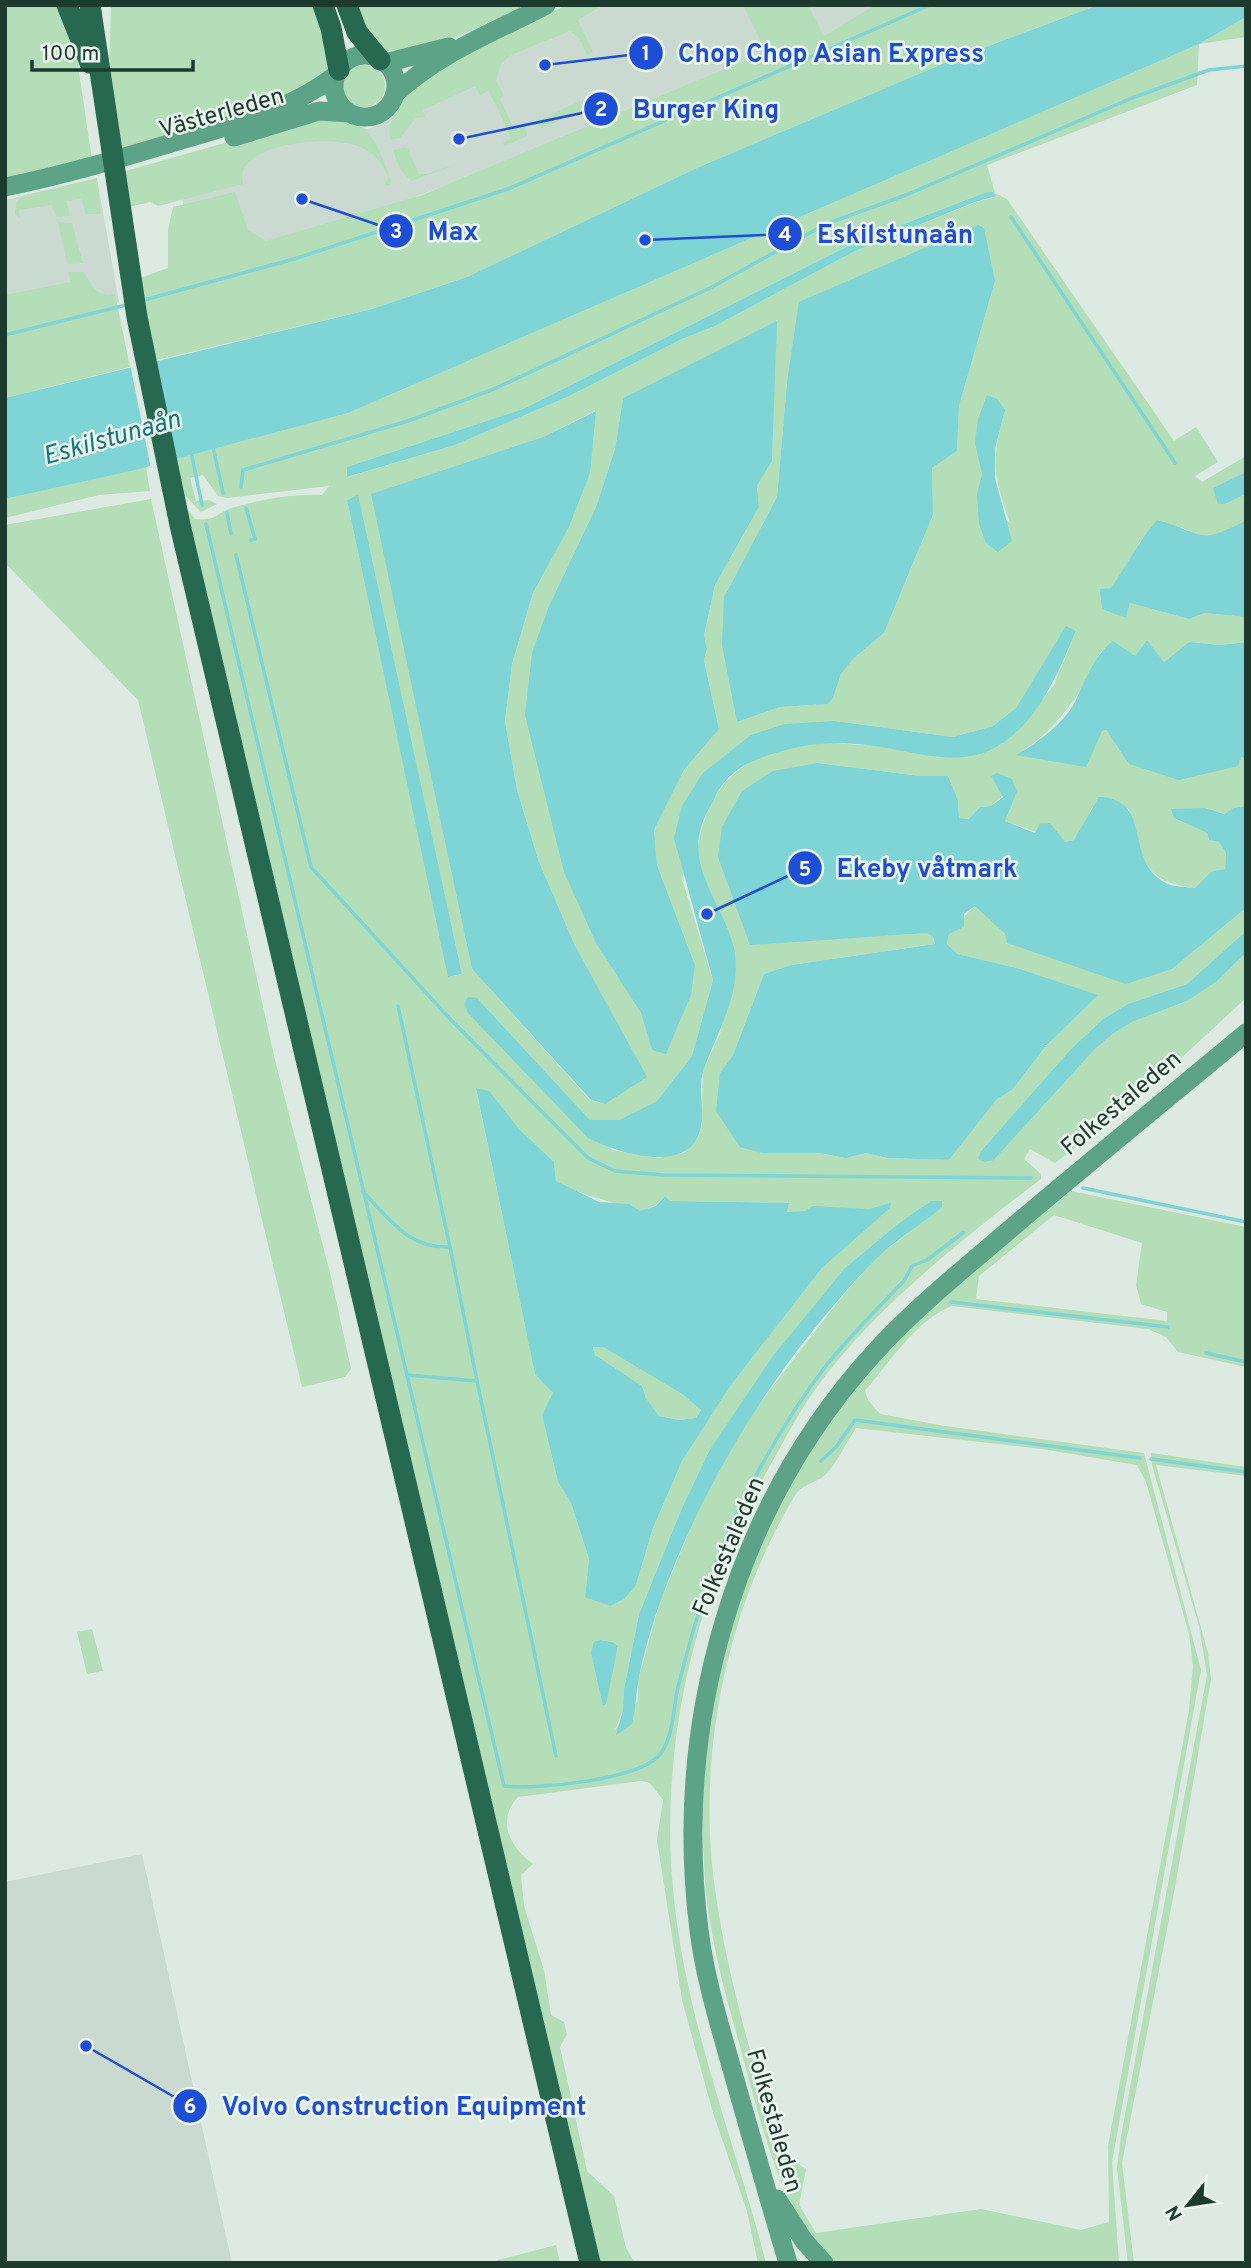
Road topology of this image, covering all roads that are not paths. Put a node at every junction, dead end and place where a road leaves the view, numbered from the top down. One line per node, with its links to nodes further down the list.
1 (67, 5): 10 (highway)
2 (82, 5): 10 (highway)
3 (90, 5): 10 (highway)
4 (105, 5): 10 (highway)
5 (323, 5): 11 (highway)
6 (347, 5): 9 (highway)
7 (546, 5): 8 (main road)
8 (486, 34): 9 (main road); 12 (main road)
9 (382, 61): 11 (main road); 12 (main road)
10 (94, 67): 16 (highway)
11 (338, 72): 13 (main road); 14 (main road, Västerleden)
12 (394, 95): 13 (main road)
13 (349, 113): 14 (main road, Västerleden)
14 (107, 164): 15 (main road, Västerleden)
15 (5, 187)
16 (174, 527): 19 (highway); 20 (highway)
17 (1246, 1033): 18 (main road, Folkestaleden)
18 (762, 2174): 21 (main road, Folkestaleden); 22 (main road)
19 (577, 2263)
20 (590, 2263)
21 (788, 2263)
22 (824, 2263)

